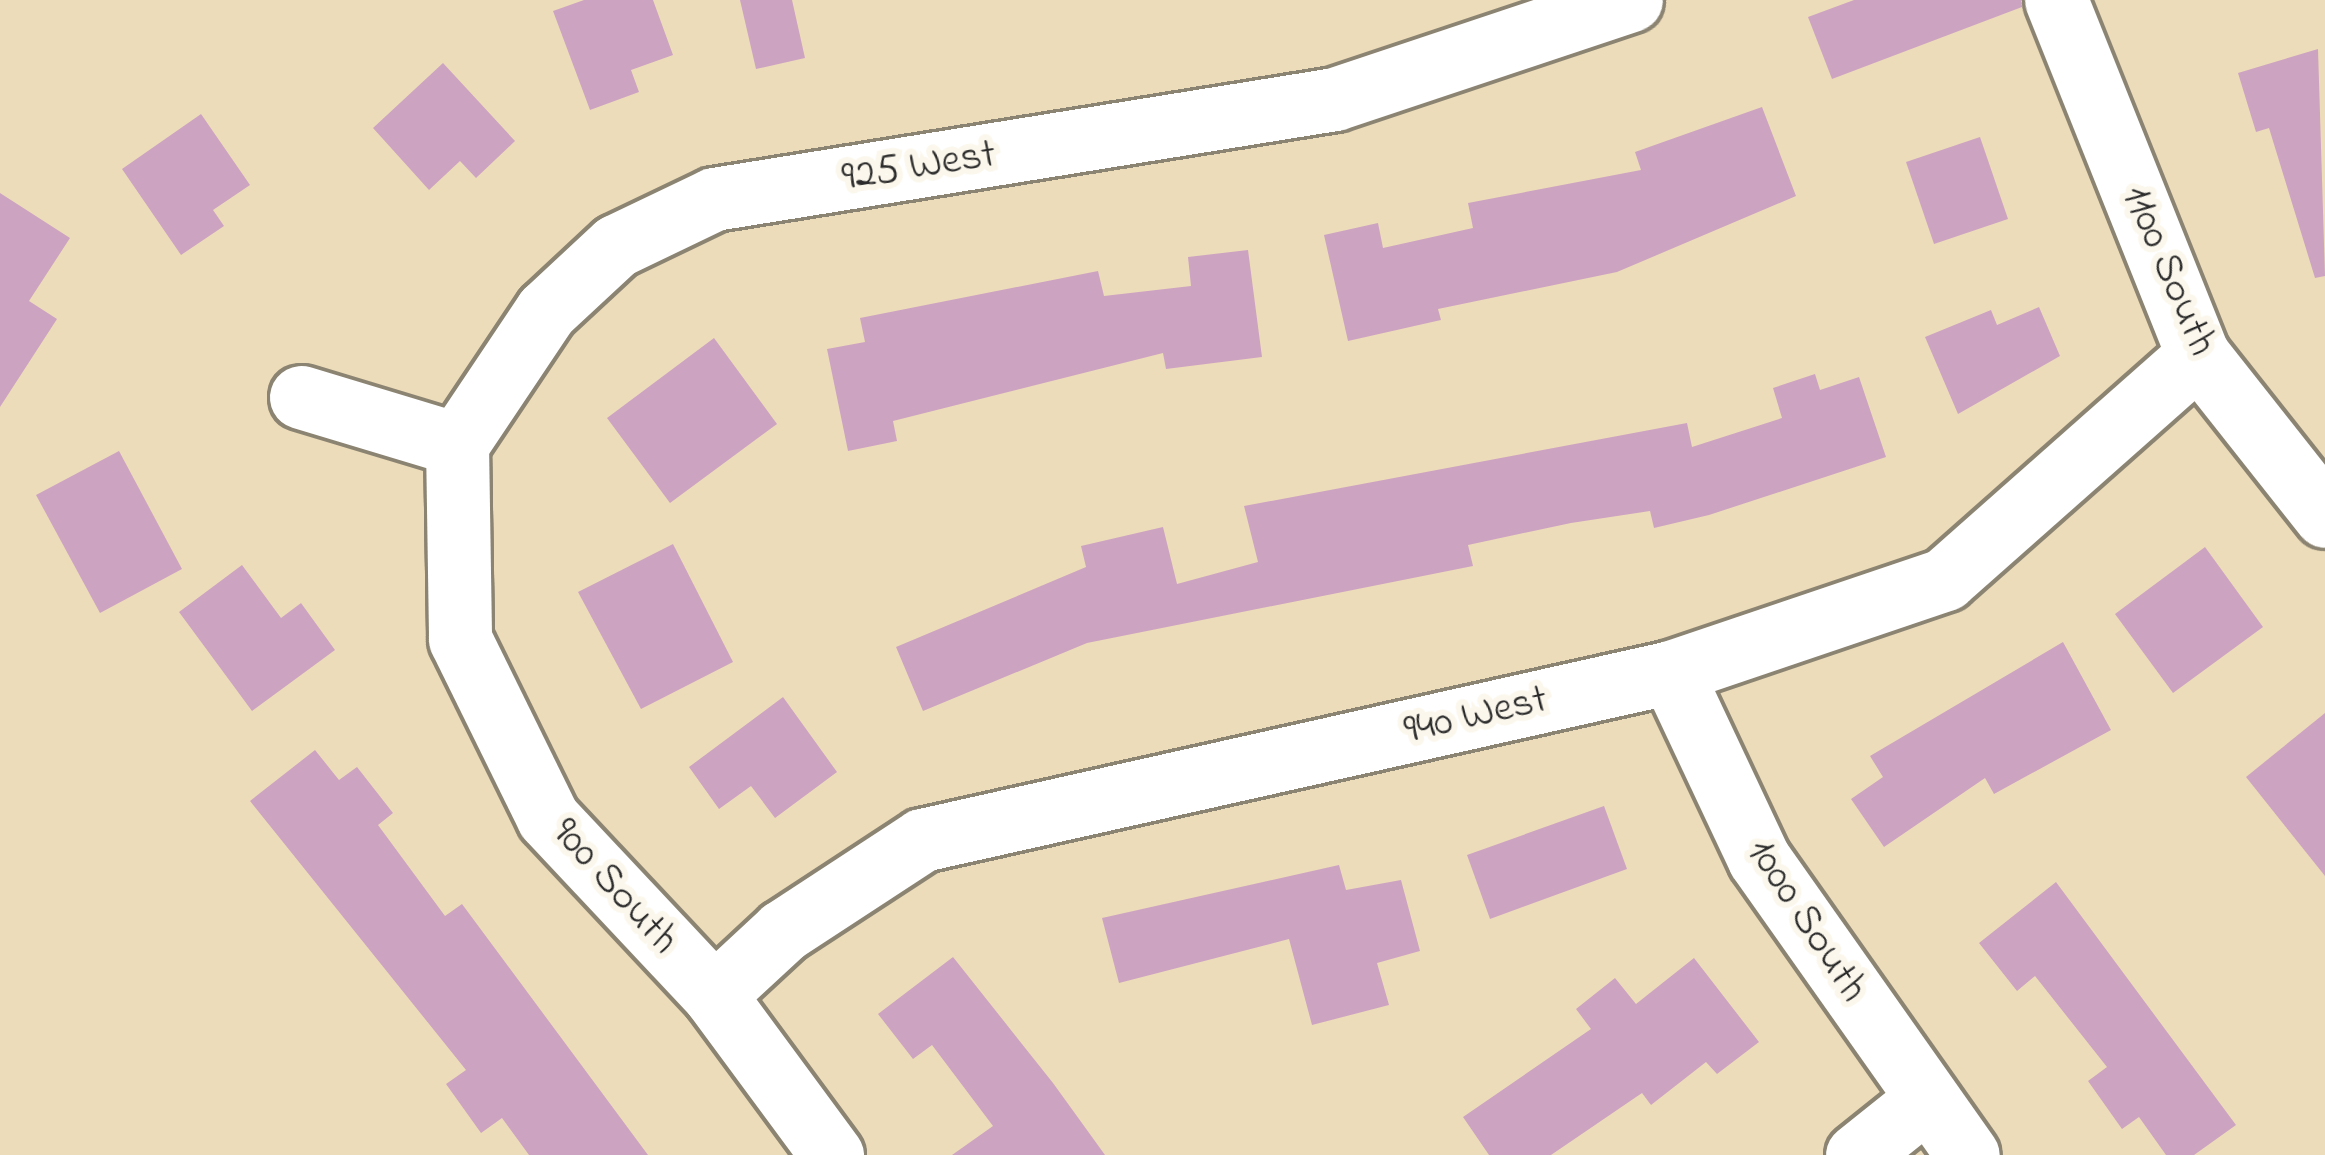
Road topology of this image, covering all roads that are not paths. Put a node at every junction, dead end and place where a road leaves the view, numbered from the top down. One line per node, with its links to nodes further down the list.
1 (1630, 0): 5 (street, 925 West)
2 (2056, 0): 3 (street, 1100 South)
3 (2198, 355): 6 (street, 1100 South); 7 (street, 940 West)
4 (301, 398): 5 (street)
5 (457, 444): 8 (street, 900 South)
6 (2325, 516)
7 (1671, 672): 8 (street, 940 West); 9 (street, 1000 South)
8 (714, 995): 10 (street, 900 South)
9 (1927, 1100): 11 (street); 12 (street, 1000 South)
10 (832, 1155)
11 (1857, 1155)
12 (1968, 1155)

